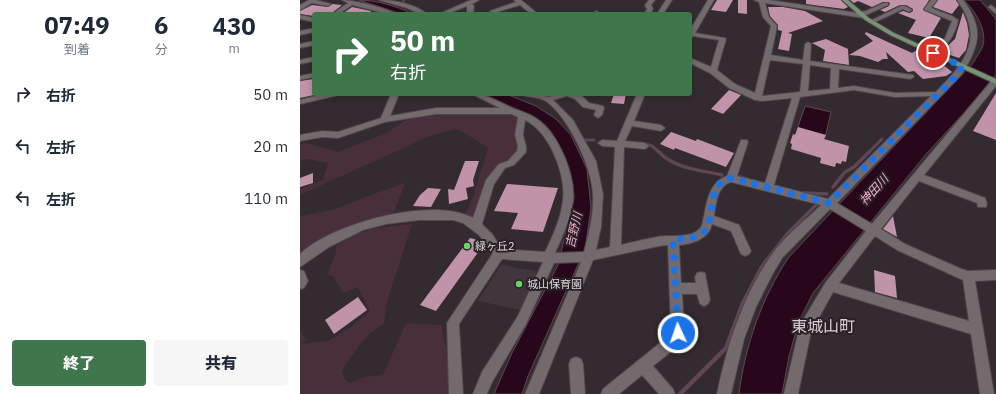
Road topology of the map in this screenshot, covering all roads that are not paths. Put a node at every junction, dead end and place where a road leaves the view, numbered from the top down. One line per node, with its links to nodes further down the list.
1 (382, 0): 25 (street)
2 (459, 0): 14 (street)
3 (652, 0): 30 (street)
4 (669, 0): 31 (street)
5 (711, 0): 40 (street)
6 (759, 0): 17 (street); 46 (street)
7 (845, 0): 34 (main road)
8 (934, 0): 45 (street)
9 (960, 0): 52 (street)
10 (313, 1): 15 (street); 19 (street)
11 (470, 1): 26 (street); 27 (street)
12 (518, 1): 28 (street); 29 (street)
13 (347, 3): 20 (street); 22 (street)
14 (452, 3)
15 (328, 4)
16 (886, 4): 34 (street)
17 (793, 6): 33 (street); 34 (street)
18 (991, 7): 32 (street)
19 (300, 8)
20 (374, 8): 23 (street); 24 (street)
21 (909, 10): 37 (street)
22 (337, 12)
23 (367, 12)
24 (387, 12)
25 (419, 12)
26 (446, 12)
27 (470, 12)
28 (494, 12)
29 (532, 12)
30 (648, 12)
31 (661, 12)
32 (996, 12)
33 (796, 14)
34 (862, 15): 37 (main road)
35 (300, 17): 36 (street)
36 (312, 20)
37 (871, 22): 45 (main road)
38 (312, 30): 39 (street)
39 (300, 33)
40 (692, 34)
41 (692, 36): 53 (street)
42 (312, 43): 44 (street)
43 (808, 44): 50 (street)
44 (300, 46)
45 (933, 53): 52 (main road)
46 (767, 57): 50 (street); 68 (street)
47 (312, 59): 49 (street)
48 (692, 61): 53 (street)
49 (300, 62)
50 (806, 63): 51 (street); 60 (street)
51 (834, 67): 55 (street); 58 (street)
52 (963, 67): 57 (main road); 59 (street)
53 (713, 70): 68 (street)
54 (312, 75): 56 (street)
55 (910, 77)
56 (300, 78)
57 (996, 82): 82 (street)
58 (834, 90): 59 (street); 60 (street)
59 (938, 94): 85 (street)
60 (801, 95): 68 (street); 84 (street)
61 (324, 96): 70 (street)
62 (394, 96): 74 (street)
63 (480, 96): 71 (street)
64 (536, 96): 69 (street)
65 (559, 96): 69 (street)
66 (574, 96): 73 (street)
67 (640, 96): 75 (street)
68 (758, 98)
69 (548, 99): 94 (street)
70 (300, 102)
71 (512, 111): 72 (street); 74 (street)
72 (522, 116): 88 (street); 95 (street)
73 (598, 116)
74 (384, 120): 77 (street)
75 (630, 123): 76 (street); 80 (street)
76 (661, 128)
77 (300, 138)
78 (744, 142): 83 (street)
79 (602, 143): 80 (street)
80 (620, 144): 81 (street); 91 (street)
81 (645, 146)
82 (918, 177): 86 (street); 89 (street)
83 (731, 178): 84 (street); 87 (street)
84 (768, 188): 85 (street)
85 (831, 204): 89 (street); 113 (street)
86 (982, 204)
87 (709, 219): 90 (street); 92 (street)
88 (476, 225): 93 (street); 96 (street)
89 (872, 229): 99 (street); 101 (street)
90 (673, 240): 91 (street); 103 (street)
91 (615, 250): 94 (street)
92 (745, 251)
93 (500, 254): 95 (street); 107 (street)
94 (587, 257): 95 (street); 109 (street)
95 (551, 258): 108 (street)
96 (300, 262)
97 (300, 275): 100 (street)
98 (996, 275): 99 (street)
99 (968, 276): 104 (street)
100 (300, 284)
101 (830, 286): 104 (street); 114 (street)
102 (702, 288): 103 (street)
103 (675, 289): 106 (street)
104 (975, 329): 115 (street)
105 (576, 364): 110 (street)
106 (644, 366): 111 (street); 112 (street)
107 (456, 394)
108 (480, 394)
109 (532, 394)
110 (578, 394)
111 (608, 394)
112 (668, 394)
113 (724, 394)
114 (791, 394)
115 (987, 394)

